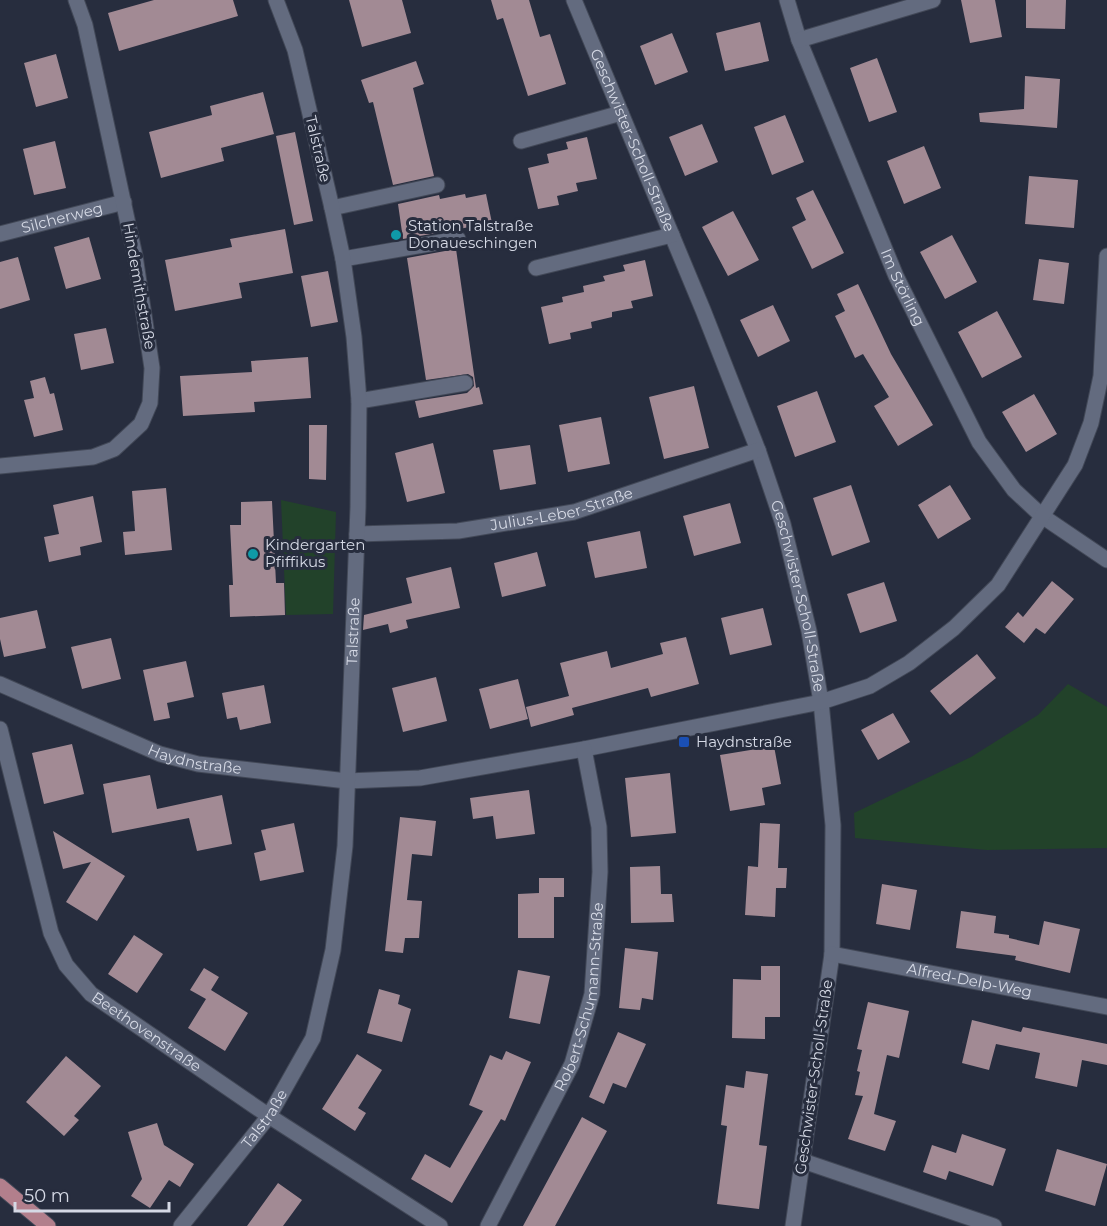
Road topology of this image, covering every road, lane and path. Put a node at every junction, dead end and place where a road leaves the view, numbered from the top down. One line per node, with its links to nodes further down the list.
1 (76, 0): 10 (street, Hindemithstraße)
2 (276, 0): 11 (street, Talstraße)
3 (574, 0): 7 (street, Geschwister-Scholl-Straße)
4 (787, 0): 6 (street, Im Störling)
5 (933, 0): 6 (street)
6 (799, 40): 23 (street, Im Störling)
7 (621, 113): 8 (street); 13 (street, Geschwister-Scholl-Straße)
8 (521, 141)
9 (437, 185): 11 (street)
10 (124, 202): 12 (street, Silcherweg); 22 (street, Hindemithstraße)
11 (332, 208): 16 (street, Talstraße)
12 (0, 234)
13 (672, 235): 17 (street); 21 (street, Geschwister-Scholl-Straße)
14 (458, 239): 16 (street)
15 (1107, 256): 18 (street, Haydnstraße)
16 (343, 259): 20 (street, Talstraße)
17 (536, 268)
18 (1106, 317): 23 (street, Haydnstraße)
19 (465, 383): 20 (street)
20 (359, 401): 24 (street, Talstraße)
21 (758, 450): 24 (street, Julius-Leber-Straße); 27 (street, Geschwister-Scholl-Straße)
22 (0, 466)
23 (1042, 516): 25 (street, Im Störling); 27 (street, Haydnstraße)
24 (357, 534): 30 (street, Talstraße)
25 (1107, 560)
26 (0, 684): 30 (street, Haydnstraße)
27 (821, 702): 29 (street, Haydnstraße); 31 (street, Geschwister-Scholl-Straße)
28 (0, 729): 33 (street, Beethovenstraße)
29 (584, 749): 30 (street, Haydnstraße); 39 (street, Robert-Schumann-Straße)
30 (347, 781): 33 (street, Talstraße)
31 (832, 954): 32 (street, Alfred-Delp-Weg); 34 (street, Geschwister-Scholl-Straße)
32 (1107, 1007)
33 (269, 1116): 37 (street, Talstraße); 38 (street, Beethovenstraße)
34 (803, 1161): 40 (street, Geschwister-Scholl-Straße); 41 (street)
35 (0, 1186): 36 (main road)
36 (48, 1226)
37 (181, 1226)
38 (440, 1226)
39 (489, 1226)
40 (793, 1226)
41 (994, 1226)

